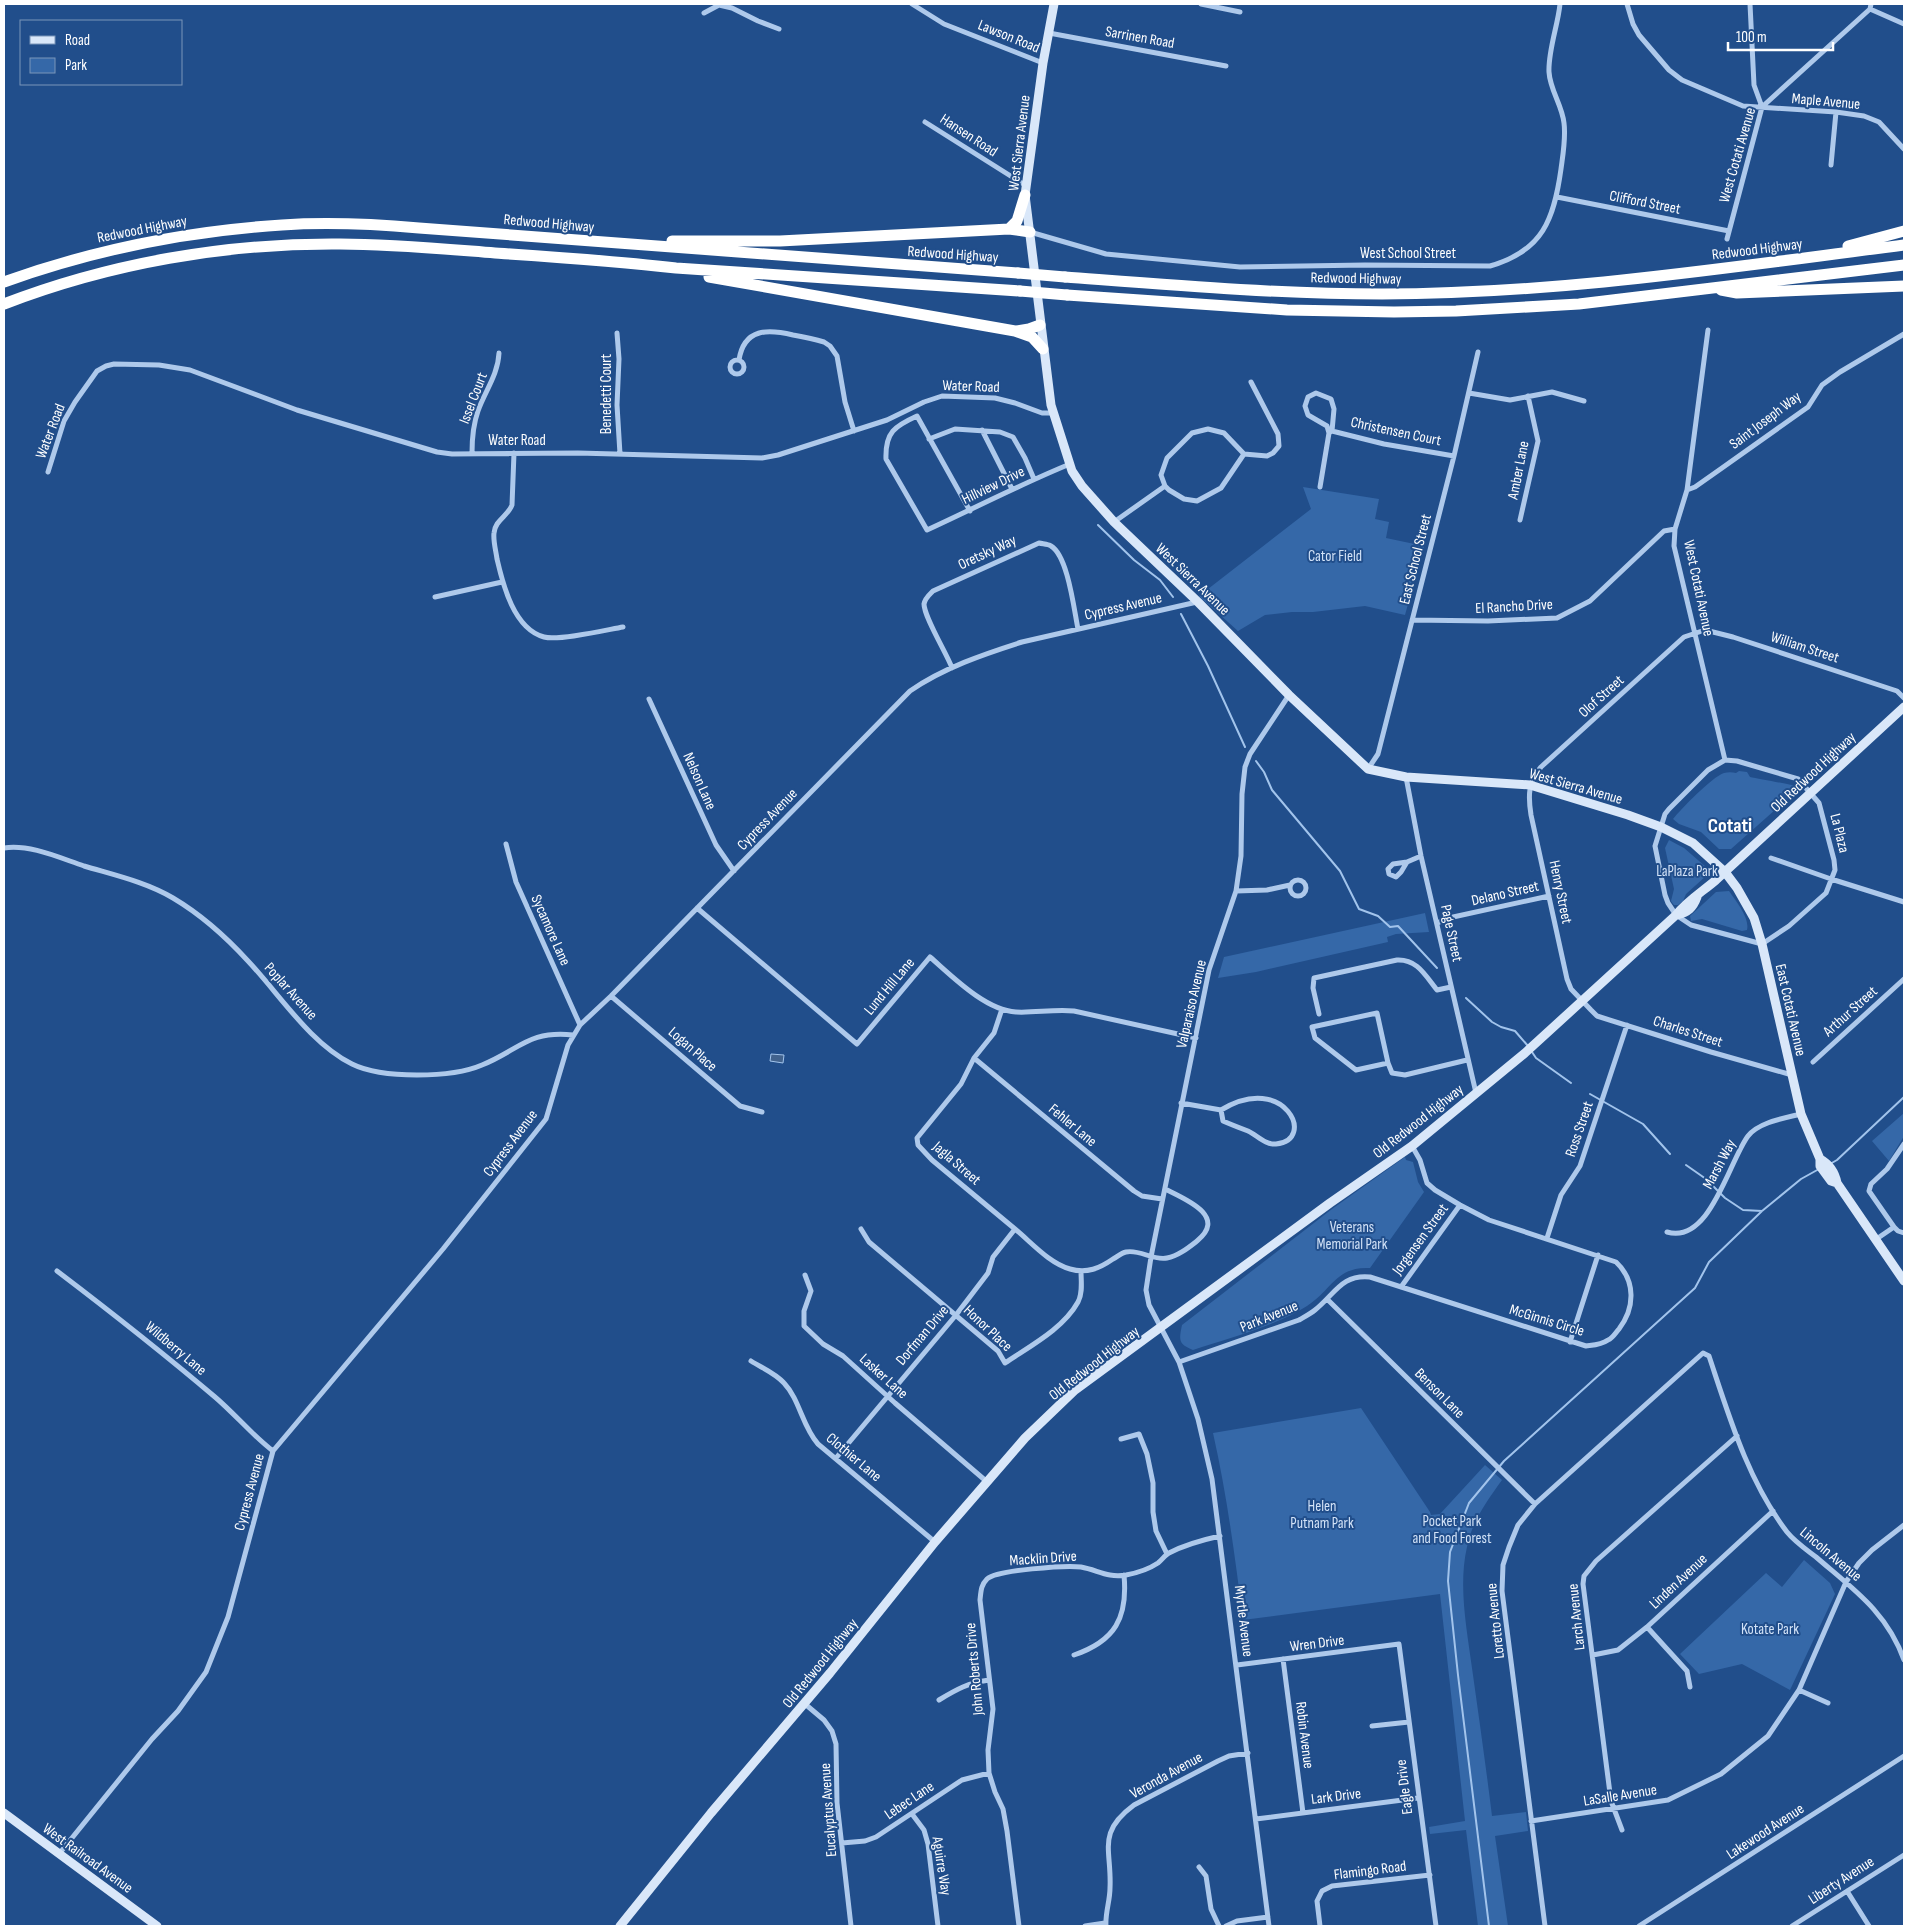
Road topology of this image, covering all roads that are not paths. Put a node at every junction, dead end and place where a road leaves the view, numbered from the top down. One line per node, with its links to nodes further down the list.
1 (912, 4): 13 (street, Lawson Road)
2 (1054, 4): 12 (main road, West Sierra Avenue)
3 (1201, 4): 8 (street)
4 (1560, 4): 21 (street, West School Street)
5 (1627, 4): 15 (street, Maple Avenue)
6 (1750, 4): 15 (street)
7 (1870, 6): 10 (street); 15 (street, West Cotati Avenue)
8 (1240, 12)
9 (704, 13): 11 (street)
10 (1904, 24)
11 (779, 29)
12 (1049, 33): 13 (main road, West Sierra Avenue); 14 (street, Sarrinen Road)
13 (1043, 64): 20 (main road, West Sierra Avenue)
14 (1226, 66)
15 (1762, 107): 16 (street, Maple Avenue); 23 (street, West Cotati Avenue)
16 (1836, 112): 18 (street, Maple Avenue); 19 (street)
17 (925, 122): 20 (street, Hansen Road)
18 (1904, 149)
19 (1831, 166)
20 (1025, 190): 22 (highway); 25 (main road, West Sierra Avenue)
21 (1557, 197): 23 (street, Clifford Street); 25 (street, West School Street)
22 (1009, 229): 25 (highway); 27 (highway)
23 (1729, 231): 26 (street, West Cotati Avenue)
24 (1904, 231): 29 (highway)
25 (1030, 232): 36 (main road, West Sierra Avenue)
26 (1727, 239)
27 (614, 243): 29 (highway, Redwood Highway, bridge); 32 (highway, Redwood Highway)
28 (1904, 244): 29 (highway, Redwood Highway)
29 (1803, 258)
30 (1904, 265): 34 (highway)
31 (676, 268): 34 (highway, bridge); 35 (highway); 38 (highway)
32 (4, 282)
33 (1904, 286): 34 (highway)
34 (1710, 288)
35 (4, 304)
36 (1040, 325): 38 (highway); 41 (main road, West Sierra Avenue)
37 (1708, 330): 65 (street, West Cotati Avenue)
38 (1015, 331): 41 (highway)
39 (617, 333): 56 (street, Benedetti Court)
40 (1904, 334): 65 (street, Saint Joseph Way)
41 (1043, 349): 49 (main road, West Sierra Avenue)
42 (1478, 352): 46 (street, East School Street)
43 (499, 353): 54 (street, Issel Court)
44 (739, 360): 51 (street)
45 (1251, 382): 57 (street)
46 (1469, 393): 47 (street); 58 (street, East School Street)
47 (1528, 396): 48 (street); 67 (street, Amber Lane)
48 (1584, 401)
49 (1052, 413): 51 (street, Water Road); 59 (main road, West Sierra Avenue)
50 (982, 430): 53 (street); 61 (street); 64 (street)
51 (854, 431): 56 (street, Water Road)
52 (1331, 432): 52 (street, Christensen Court); 58 (street, Christensen Court); 63 (street, Christensen Court)
53 (929, 439): 66 (street); 66 (street, Hillview Drive)
54 (472, 453): 55 (street, Water Road); 60 (street, Water Road)
55 (514, 453): 56 (street, Water Road); 70 (street)
56 (620, 454)
57 (1244, 454): 62 (street); 62 (street)
58 (1454, 456): 73 (street, East School Street)
59 (1070, 464): 61 (street, Hillview Drive); 68 (main road, West Sierra Avenue)
60 (48, 472)
61 (1034, 479): 64 (street, Hillview Drive)
62 (1165, 486): 68 (street)
63 (1320, 487)
64 (1012, 489): 66 (street, Hillview Drive)
65 (1687, 490): 69 (street, West Cotati Avenue)
66 (970, 511)
67 (1520, 520)
68 (1114, 522): 72 (main road, West Sierra Avenue)
69 (1675, 529): 73 (street, El Rancho Drive); 76 (street, West Cotati Avenue)
70 (502, 582): 71 (street); 74 (street)
71 (435, 596)
72 (1198, 602): 75 (street, Cypress Avenue); 78 (main road, West Sierra Avenue)
73 (1412, 620): 83 (street, East School Street)
74 (624, 627)
75 (1078, 630): 77 (street, Cypress Avenue); 77 (street, Oretsky Way)
76 (1695, 632): 79 (street, William Street); 82 (street, West Cotati Avenue); 85 (street, Olof Street)
77 (952, 668): 93 (street, Cypress Avenue)
78 (1290, 695): 83 (main road, West Sierra Avenue); 97 (street, Valparaiso Avenue)
79 (1904, 698)
80 (649, 699): 93 (street, Nelson Lane)
81 (1904, 707): 86 (main road, Old Redwood Highway)
82 (1725, 760): 86 (street, La Plaza); 87 (street)
83 (1368, 769): 84 (main road, West Sierra Avenue)
84 (1406, 777): 85 (main road, West Sierra Avenue); 90 (street, Page Street)
85 (1530, 785): 87 (main road, West Sierra Avenue); 98 (street, Henry Street)
86 (1811, 792): 94 (main road, Old Redwood Highway); 95 (street, La Plaza)
87 (1661, 827): 94 (main road, West Sierra Avenue); 101 (street)
88 (506, 844): 110 (street, Sycamore Lane)
89 (4, 848): 112 (street, Poplar Avenue)
90 (1421, 856): 92 (street); 102 (street, Page Street)
91 (1771, 858): 95 (street)
92 (1407, 862)
93 (734, 870): 100 (street, Cypress Avenue)
94 (1725, 872): 101 (main road, Old Redwood Highway); 103 (main road, East Cotati Avenue)
95 (1831, 879): 99 (street); 103 (street, La Plaza)
96 (1290, 886): 97 (street)
97 (1236, 891): 113 (street, Valparaiso Avenue)
98 (1549, 896): 102 (street, Delano Street); 107 (street, Henry Street)
99 (1904, 902)
100 (697, 908): 106 (street, Cypress Avenue); 108 (street, Lund Hill Lane)
101 (1676, 915): 103 (street); 107 (main road, Old Redwood Highway)
102 (1438, 923): 105 (street, Page Street)
103 (1762, 944): 118 (main road, East Cotati Avenue)
104 (1904, 979): 116 (street, Arthur Street)
105 (1451, 987): 109 (street); 115 (street, Page Street)
106 (612, 996): 110 (street, Cypress Avenue); 122 (street, Logan Place)
107 (1582, 1000): 111 (street, Charles Street); 119 (main road, Old Redwood Highway)
108 (1002, 1009): 113 (street, Lund Hill Lane); 114 (street, Jagla Street)
109 (1319, 1014)
110 (580, 1025): 112 (street, Cypress Avenue)
111 (1627, 1025): 118 (street, Charles Street); 134 (street, Ross Street)
112 (573, 1035): 154 (street, Cypress Avenue)
113 (1196, 1038): 120 (street, Valparaiso Avenue)
114 (974, 1058): 127 (street, Fehler Lane); 131 (street, Jagla Street)
115 (1467, 1060): 117 (street); 119 (street, Page Street)
116 (1813, 1062)
117 (1388, 1063): 117 (street)
118 (1792, 1075): 123 (main road, East Cotati Avenue)
119 (1476, 1093): 125 (main road, Old Redwood Highway)
120 (1181, 1103): 121 (street); 126 (street, Valparaiso Avenue)
121 (1220, 1110): 121 (street)
122 (762, 1112)
123 (1801, 1114): 132 (street, Marsh Way); 135 (main road, East Cotati Avenue)
124 (1904, 1144): 129 (street)
125 (1412, 1146): 128 (street, McGinnis Circle); 146 (main road, Old Redwood Highway)
126 (1164, 1189): 127 (street, Valparaiso Avenue); 137 (street)
127 (1162, 1199): 137 (street, Valparaiso Avenue)
128 (1460, 1205): 134 (street, McGinnis Circle); 143 (street, Jorgensen Street)
129 (1894, 1227): 133 (street); 135 (street)
130 (861, 1229): 145 (street, Honor Place)
131 (1015, 1229): 139 (street, Jagla Street); 145 (street, Dorfman Drive)
132 (1667, 1232)
133 (1904, 1233)
134 (1547, 1238): 136 (street, McGinnis Circle)
135 (1876, 1240): 142 (main road, East Cotati Avenue)
136 (1598, 1255): 147 (street); 147 (street, McGinnis Circle)
137 (1151, 1256): 139 (street); 146 (street, Valparaiso Avenue)
138 (57, 1271): 154 (street, Wildberry Lane)
139 (1081, 1271): 145 (street, Honor Place)
140 (805, 1275): 151 (street, Lasker Lane)
141 (1358, 1276): 143 (street, McGinnis Circle); 144 (street, Park Avenue)
142 (1904, 1281)
143 (1401, 1287): 147 (street, McGinnis Circle)
144 (1327, 1299): 150 (street, Park Avenue); 157 (street, Benson Lane)
145 (956, 1315): 151 (street, Dorfman Drive)
146 (1161, 1328): 150 (street, Myrtle Avenue); 156 (main road, Old Redwood Highway)
147 (1570, 1342)
148 (1703, 1352): 152 (street, Lincoln Avenue); 157 (street, Loretto Avenue)
149 (751, 1361): 155 (street, Clothier Lane)
150 (1179, 1362): 160 (street, Myrtle Avenue)
151 (887, 1396): 155 (street, Dorfman Drive); 156 (street, Lasker Lane)
152 (1737, 1436): 158 (street, Lincoln Avenue); 169 (street, Larch Avenue)
153 (1121, 1439): 162 (street)
154 (273, 1451): 193 (street, Cypress Avenue)
155 (836, 1458): 161 (street, Clothier Lane)
156 (986, 1481): 161 (main road, Old Redwood Highway)
157 (1536, 1504): 190 (street, Loretto Avenue)
158 (1772, 1511): 164 (street, Lincoln Avenue); 166 (street, Linden Avenue)
159 (1904, 1525): 164 (street, LaSalle Avenue)
160 (1220, 1536): 162 (street, Macklin Drive); 172 (street, Myrtle Avenue)
161 (935, 1542): 178 (main road, Old Redwood Highway)
162 (1167, 1554): 163 (street, Macklin Drive)
163 (1124, 1575): 165 (street, Macklin Drive); 168 (street)
164 (1846, 1582): 171 (street, Lincoln Avenue); 175 (street, LaSalle Avenue)
165 (981, 1586): 173 (street, John Roberts Drive)
166 (1647, 1626): 169 (street, Linden Avenue); 174 (street)
167 (1399, 1644): 170 (street, Wren Drive); 179 (street, Eagle Drive)
168 (1074, 1655)
169 (1593, 1655): 185 (street, Larch Avenue)
170 (1283, 1659): 172 (street, Wren Drive); 187 (street, Robin Avenue)
171 (1904, 1660)
172 (1237, 1665): 181 (street, Myrtle Avenue)
173 (989, 1680): 176 (street); 183 (street, John Roberts Drive)
174 (1690, 1687)
175 (1799, 1690): 177 (street); 185 (street, LaSalle Avenue)
176 (939, 1700)
177 (1828, 1703)
178 (805, 1704): 192 (street, Eucalyptus Avenue); 201 (main road, Old Redwood Highway)
179 (1409, 1722): 180 (street); 184 (street, Eagle Drive)
180 (1372, 1726)
181 (1248, 1753): 189 (street, Myrtle Avenue); 199 (street, Veronda Avenue)
182 (1904, 1756): 212 (street, Lakewood Avenue)
183 (989, 1773): 188 (street, Lebec Lane); 204 (street, John Roberts Drive)
184 (1418, 1798): 187 (street, Lark Drive); 196 (street, Eagle Drive)
185 (1613, 1810): 190 (street, LaSalle Avenue); 191 (street, Larch Avenue)
186 (4, 1813): 193 (main road, West Railroad Avenue)
187 (1303, 1813): 189 (street, Lark Drive)
188 (912, 1814): 192 (street, Lebec Lane); 203 (street, Aguirre Way)
189 (1256, 1819): 198 (street, Myrtle Avenue)
190 (1531, 1821): 211 (street)
191 (1622, 1830)
192 (842, 1844): 202 (street, Eucalyptus Avenue)
193 (59, 1854): 200 (main road, West Railroad Avenue)
194 (1904, 1854): 197 (street, Liberty Avenue)
195 (1199, 1867): 206 (street)
196 (1430, 1875): 209 (street, Flamingo Road); 210 (street, Eagle Drive)
197 (1847, 1891): 213 (street, Liberty Avenue); 214 (street)
198 (1268, 1917): 207 (street); 208 (street, Myrtle Avenue)
199 (1106, 1925): 205 (street)
200 (157, 1926)
201 (620, 1926)
202 (851, 1926)
203 (938, 1926)
204 (1019, 1926)
205 (1085, 1926)
206 (1220, 1926)
207 (1226, 1926)
208 (1270, 1926)
209 (1320, 1926)
210 (1436, 1926)
211 (1545, 1926)
212 (1639, 1926)
213 (1792, 1926)
214 (1869, 1926)

